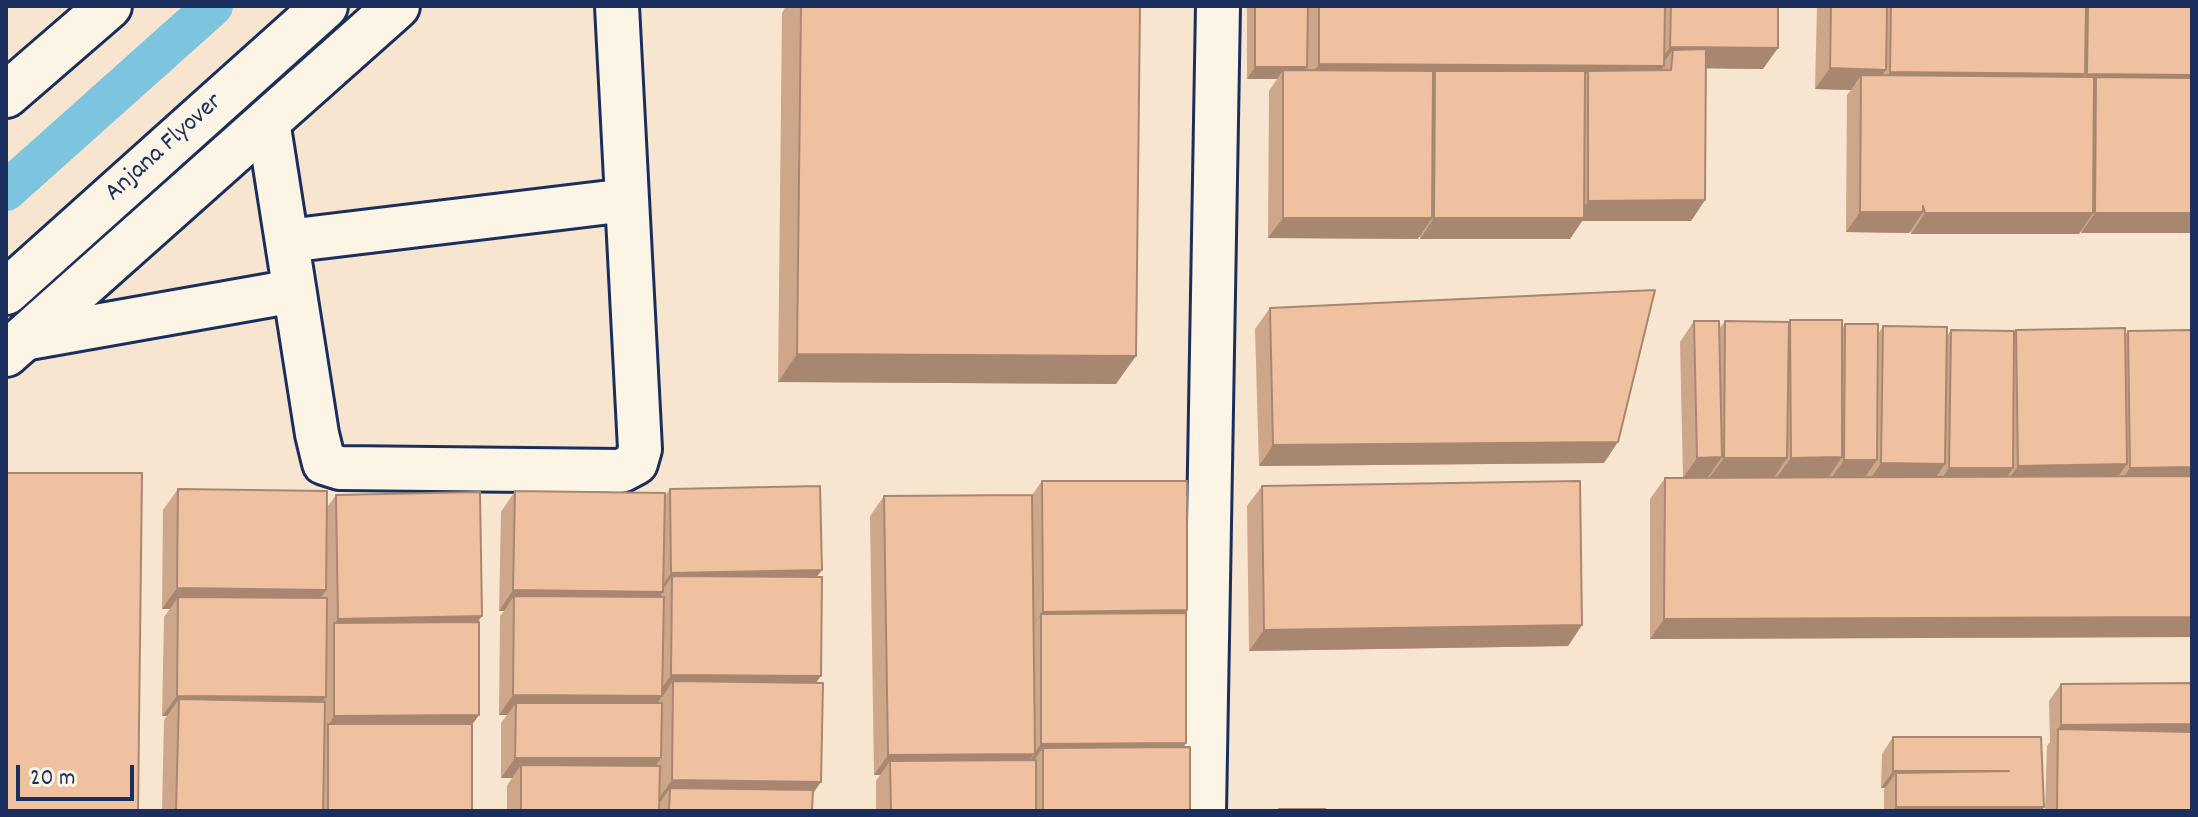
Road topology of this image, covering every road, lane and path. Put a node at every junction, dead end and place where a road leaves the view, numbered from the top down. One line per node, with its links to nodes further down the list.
1 (109, 6): 6 (main road)
2 (325, 6): 11 (main road, Anjana Flyover)
3 (397, 6): 7 (main road)
4 (617, 6): 8 (street)
5 (1218, 6): 13 (street)
6 (6, 95)
7 (268, 121): 9 (street); 12 (main road)
8 (627, 200): 9 (street); 10 (street)
9 (287, 241): 10 (street)
10 (294, 291): 12 (street)
11 (6, 292)
12 (15, 346)
13 (1204, 811)

